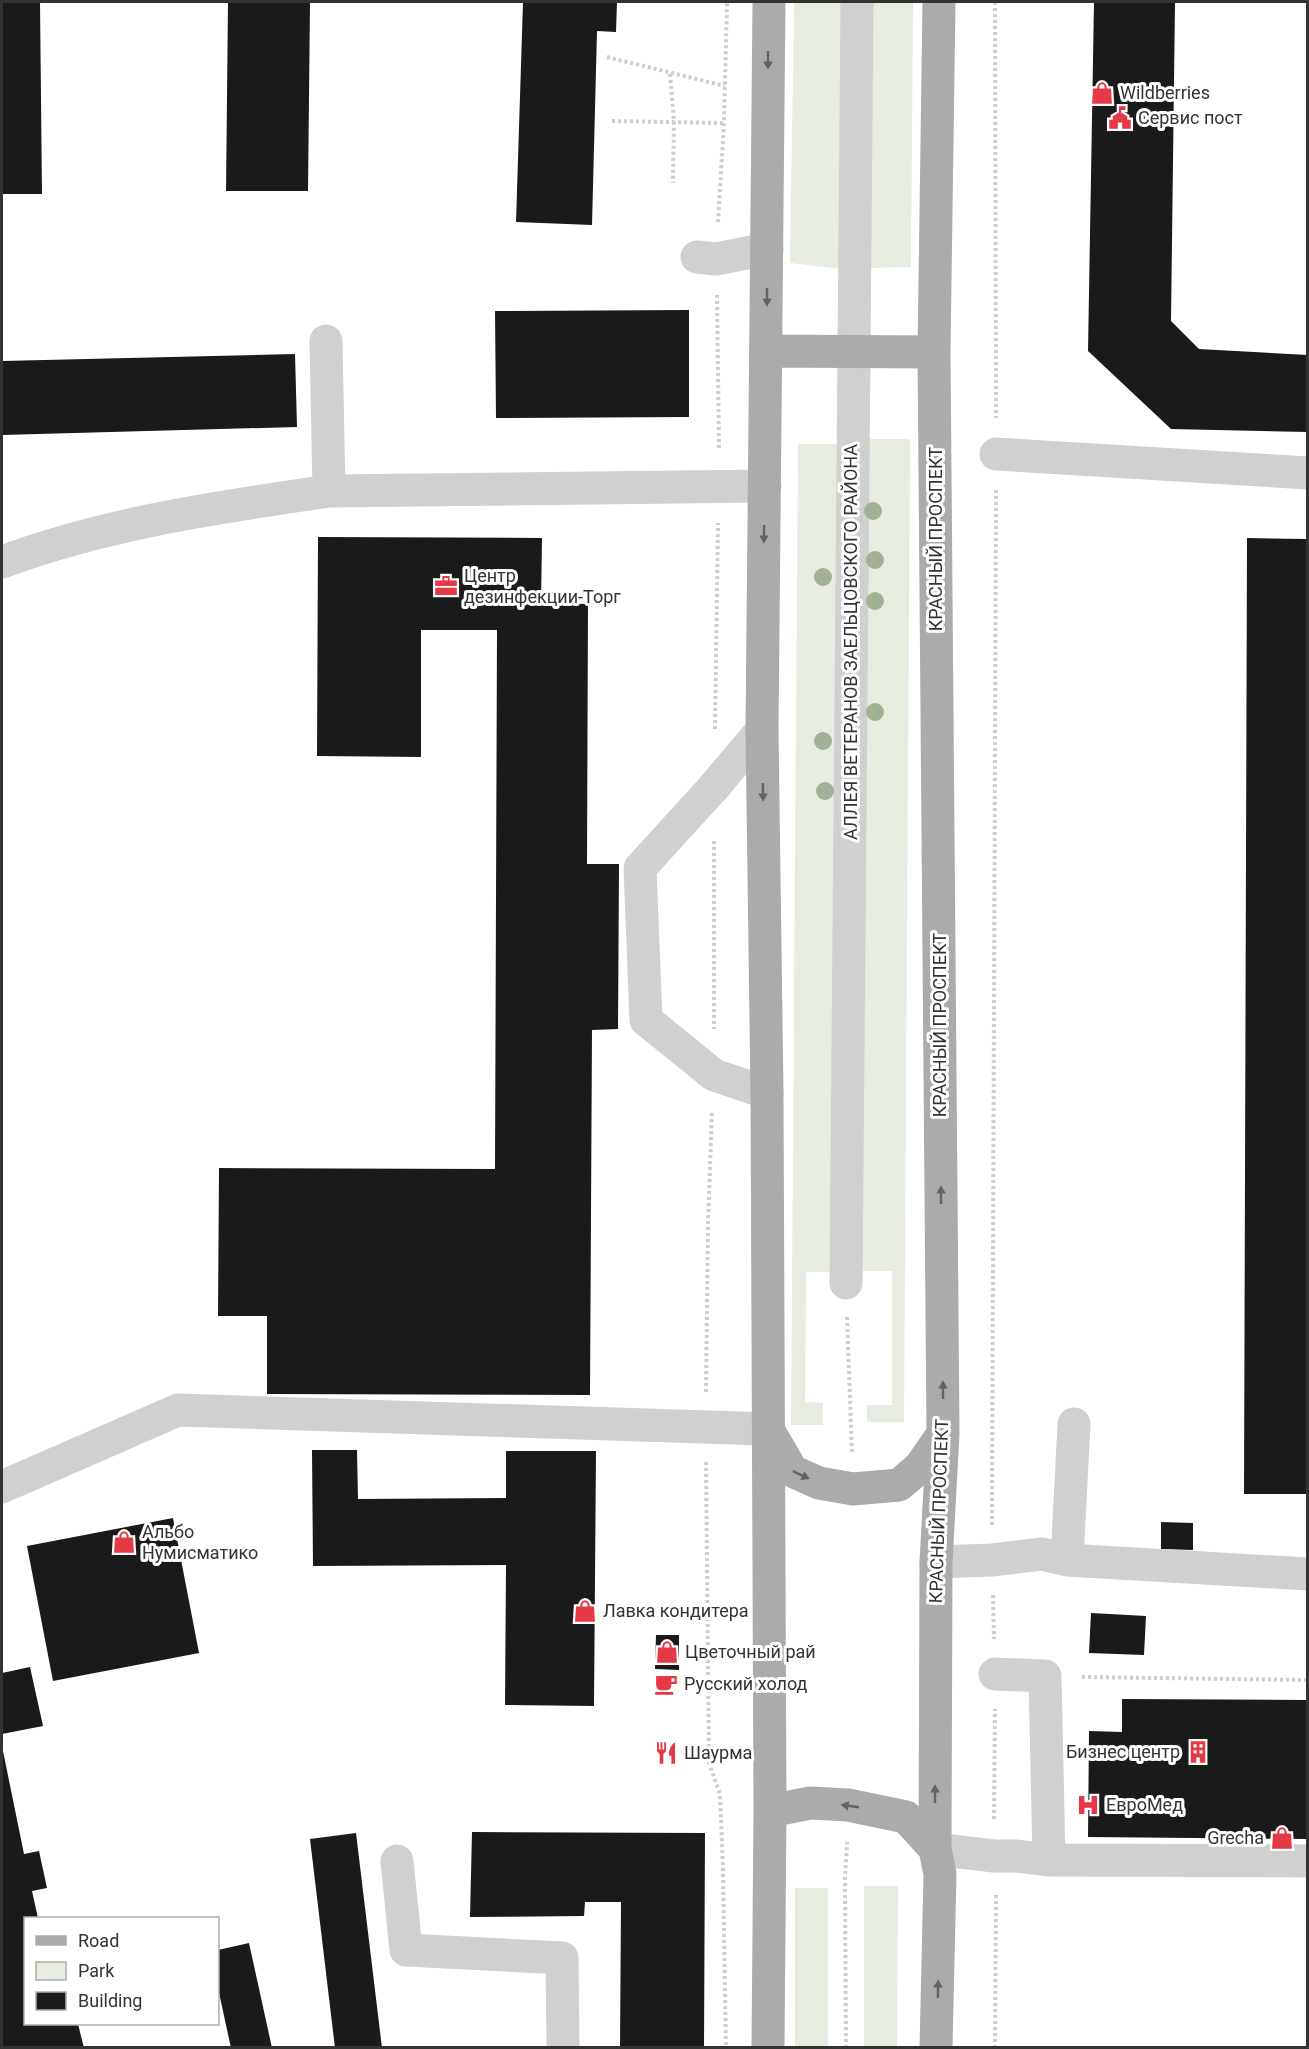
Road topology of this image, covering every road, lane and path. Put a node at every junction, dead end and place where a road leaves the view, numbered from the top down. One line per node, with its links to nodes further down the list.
1 (769, 2): 12 (main road, one-way to 12)
2 (857, 2): 15 (street, АЛЛЕЯ ВЕТЕРАНОВ ЗАЕЛЬЦОВСКОГО РАЙОНА)
3 (939, 2): 17 (main road, КРАСНЫЙ ПРОСПЕКТ)
4 (995, 2): 18 (path)
5 (607, 57): 6 (path)
6 (670, 74): 7 (path); 9 (path)
7 (725, 86)
8 (612, 121): 9 (path)
9 (674, 121): 10 (path); 11 (path)
10 (724, 123)
11 (673, 183)
12 (767, 249): 13 (street); 16 (main road, one-way to 16)
13 (697, 257)
14 (326, 341): 21 (street)
15 (854, 350): 16 (main road); 17 (main road); 25 (street, АЛЛЕЯ ВЕТЕРАНОВ ЗАЕЛЬЦОВСКОГО РАЙОНА)
16 (766, 351): 20 (main road)
17 (934, 352): 28 (main road, КРАСНЫЙ ПРОСПЕКТ, one-way to 17)
18 (996, 454): 19 (street); 31 (path)
19 (1308, 473)
20 (765, 486): 21 (street); 23 (main road, one-way to 23)
21 (329, 491): 22 (street)
22 (2, 562)
23 (762, 730): 24 (main road, one-way to 24); 24 (street)
24 (767, 1093): 27 (main road)
25 (846, 1283): 30 (path)
26 (1074, 1424): 32 (street)
27 (768, 1429): 29 (street); 30 (main road, one-way to 30); 39 (main road)
28 (943, 1434): 30 (main road); 33 (main road, КРАСНЫЙ ПРОСПЕКТ)
29 (2, 1487)
30 (853, 1489)
31 (992, 1560): 32 (street); 33 (street); 35 (path)
32 (1067, 1560): 34 (street)
33 (936, 1562): 40 (main road, КРАСНЫЙ ПРОСПЕКТ, one-way to 33)
34 (1308, 1574)
35 (995, 1674): 36 (street); 41 (path)
36 (1045, 1676): 37 (path); 42 (street)
37 (1308, 1680)
38 (848, 1805): 39 (main road); 40 (main road, one-way to 38); 47 (path)
39 (770, 1811): 46 (main road)
40 (935, 1849): 41 (street); 48 (main road, КРАСНЫЙ ПРОСПЕКТ, one-way to 40)
41 (994, 1856): 42 (street); 49 (path)
42 (1049, 1860): 44 (street)
43 (398, 1861): 45 (street)
44 (1308, 1861)
45 (563, 2048)
46 (768, 2048)
47 (846, 2048)
48 (936, 2048)
49 (995, 2048)

